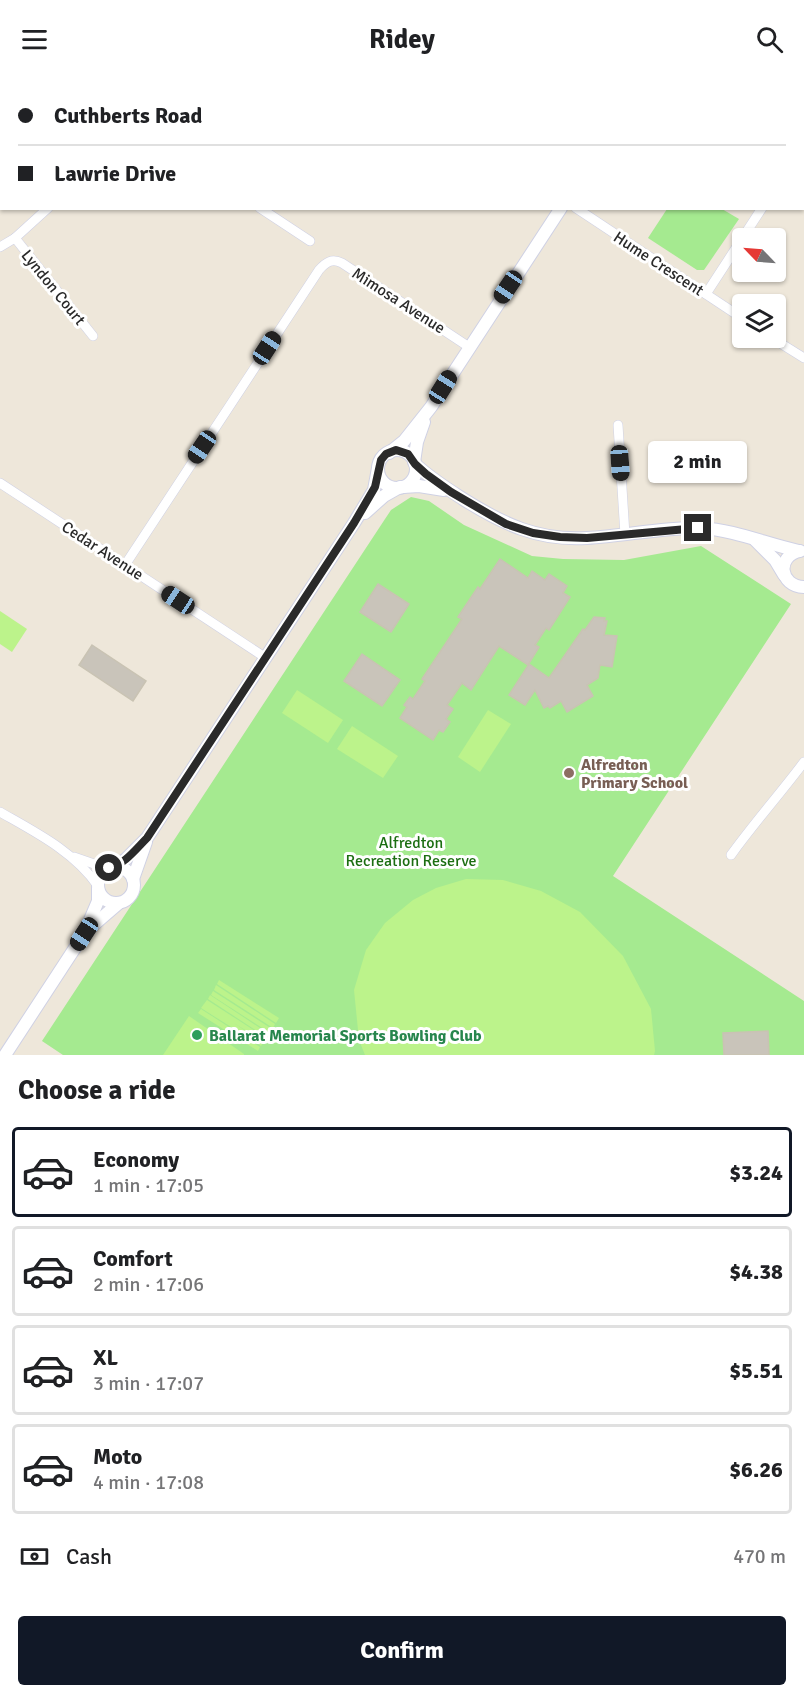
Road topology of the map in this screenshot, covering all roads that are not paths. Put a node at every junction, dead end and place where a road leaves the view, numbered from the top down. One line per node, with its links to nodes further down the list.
1 (46, 210): 6 (street)
2 (263, 210): 7 (street)
3 (560, 210): 12 (street)
4 (579, 210): 9 (street, Hume Crescent)
5 (761, 210): 9 (street)
6 (15, 238): 8 (street); 11 (street, Lyndon Court)
7 (310, 241)
8 (0, 247)
9 (706, 294): 10 (street, Hume Crescent)
10 (732, 311)
11 (93, 336)
12 (469, 346): 15 (street); 27 (street, Mimosa Avenue)
13 (786, 347): 14 (street)
14 (804, 358)
15 (430, 407): 17 (street); 18 (street)
16 (618, 424): 24 (street)
17 (389, 453): 18 (street); 19 (street)
18 (415, 463): 21 (street); 22 (street)
19 (378, 468): 21 (street); 23 (street)
20 (0, 483): 27 (street, Cedar Avenue)
21 (402, 487): 22 (street); 23 (street)
22 (451, 492): 24 (street)
23 (354, 523): 30 (street)
24 (625, 535): 25 (street)
25 (754, 539): 26 (street); 28 (street)
26 (803, 550): 28 (street)
27 (125, 565): 30 (street, Cedar Avenue)
28 (786, 578): 29 (street)
29 (803, 587)
30 (266, 658): 33 (street)
31 (804, 762): 35 (street)
32 (0, 812): 34 (street)
33 (147, 838): 36 (street); 37 (street)
34 (68, 855): 36 (street); 38 (street)
35 (731, 855)
36 (114, 867): 37 (street); 38 (street)
37 (133, 879): 39 (street)
38 (98, 888): 39 (street); 40 (street)
39 (119, 903): 40 (street)
40 (84, 934): 41 (street)
41 (5, 1055)

